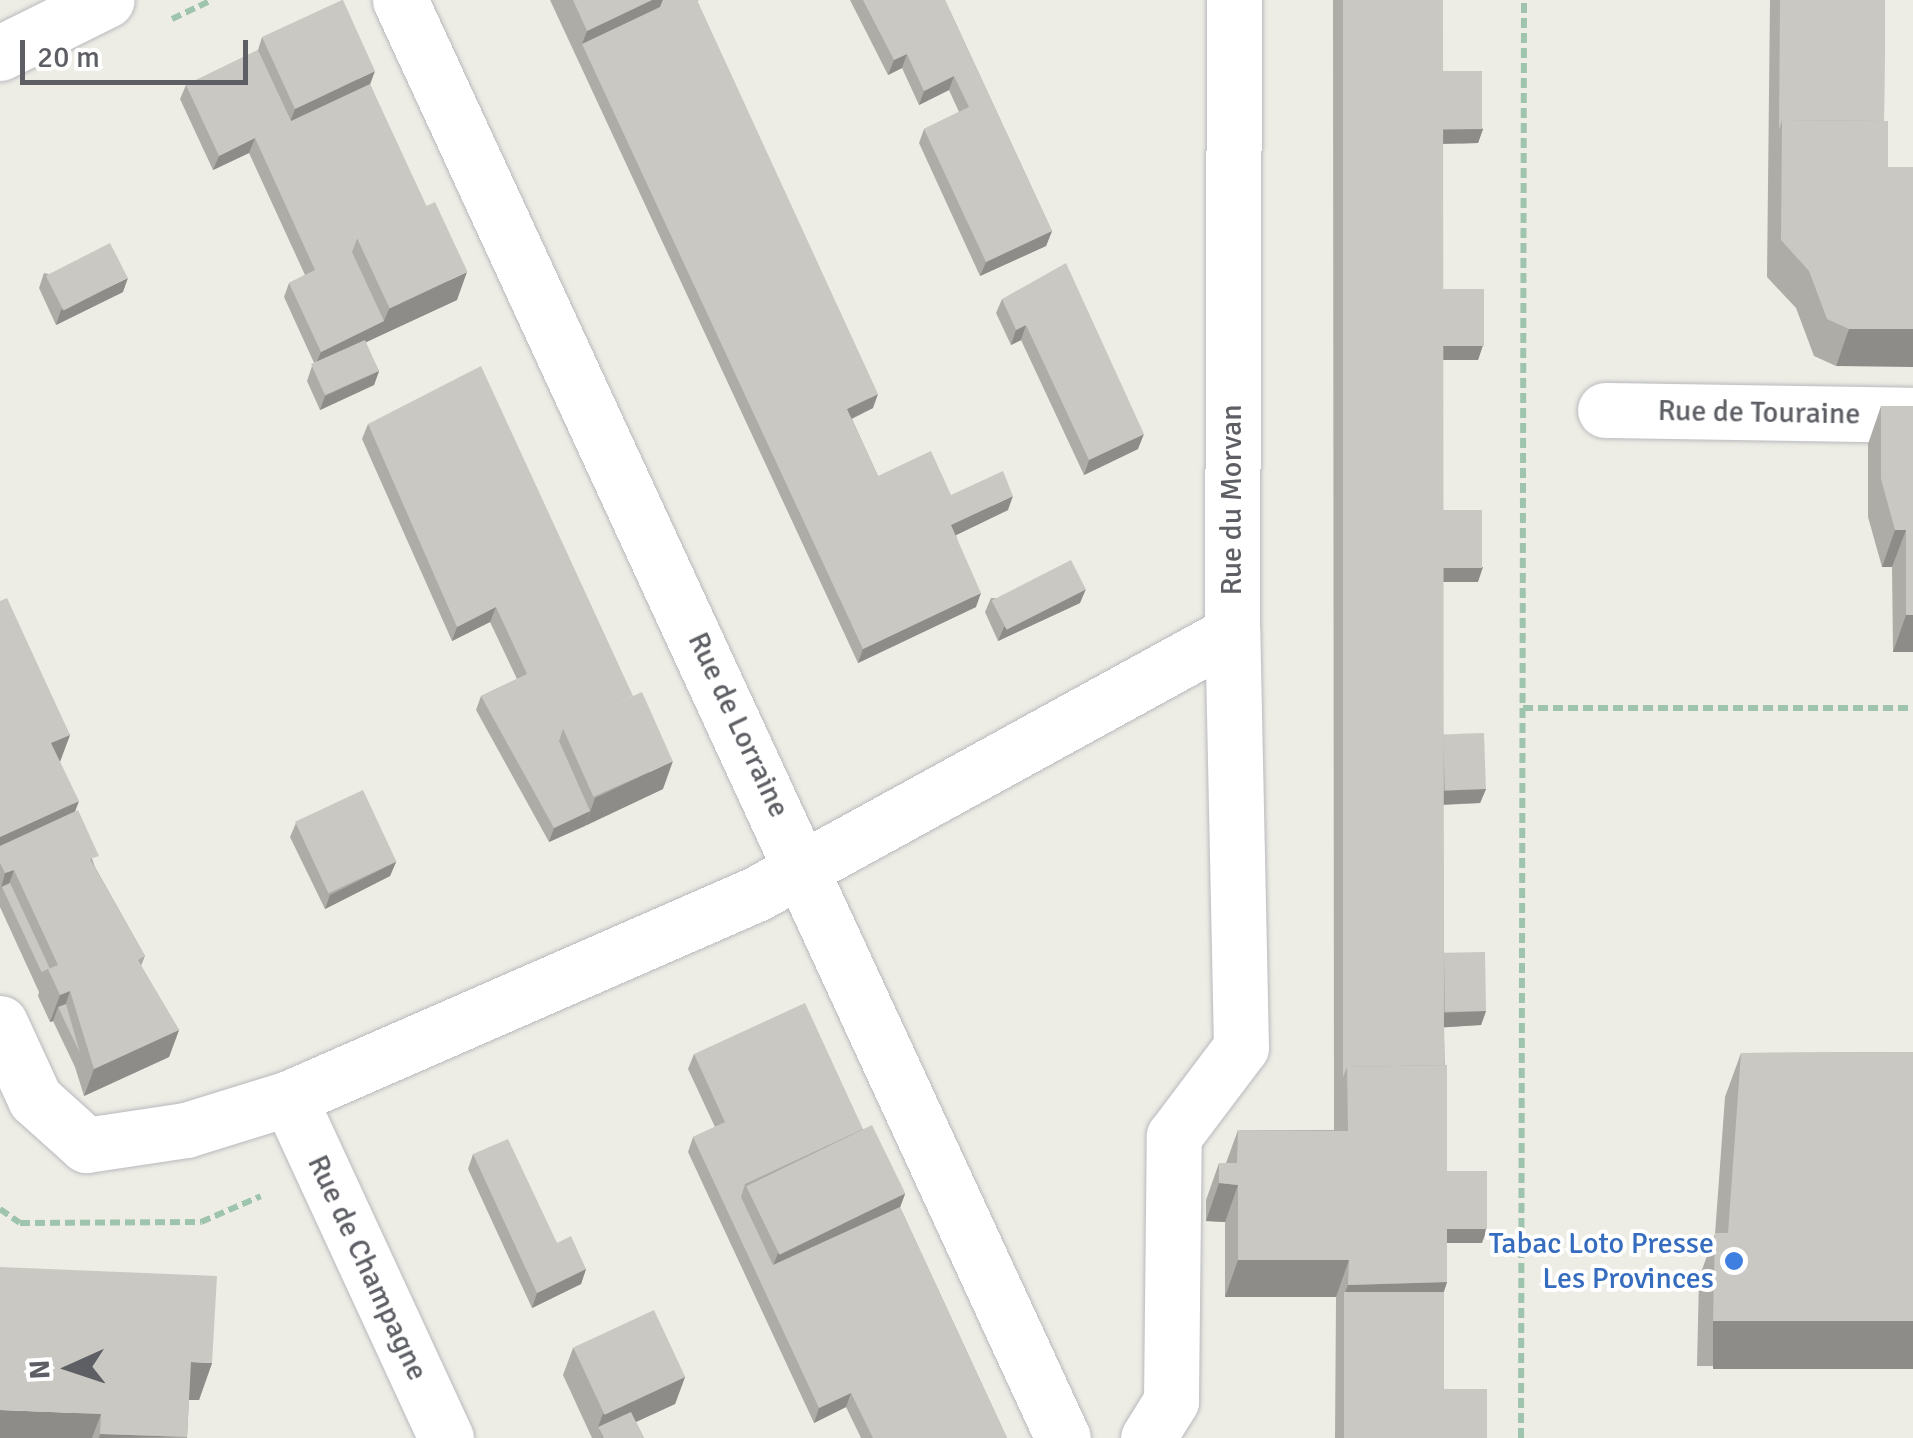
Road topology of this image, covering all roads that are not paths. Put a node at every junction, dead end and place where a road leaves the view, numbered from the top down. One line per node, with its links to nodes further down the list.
1 (107, 0): 4 (street)
2 (1234, 0): 7 (street, Rue du Morvan)
3 (415, 5): 8 (street, Rue de Lorraine)
4 (0, 52)
5 (1605, 410): 6 (street, Rue de Touraine)
6 (1913, 415)
7 (1232, 633): 8 (street, Rue du Morvan); 13 (street)
8 (804, 867): 10 (street, Rue du Morvan); 12 (street, Rue de Lorraine)
9 (0, 1023): 10 (street, Rue du Morvan)
10 (289, 1098): 11 (street, Rue de Champagne)
11 (446, 1438)
12 (1063, 1438)
13 (1148, 1438)

